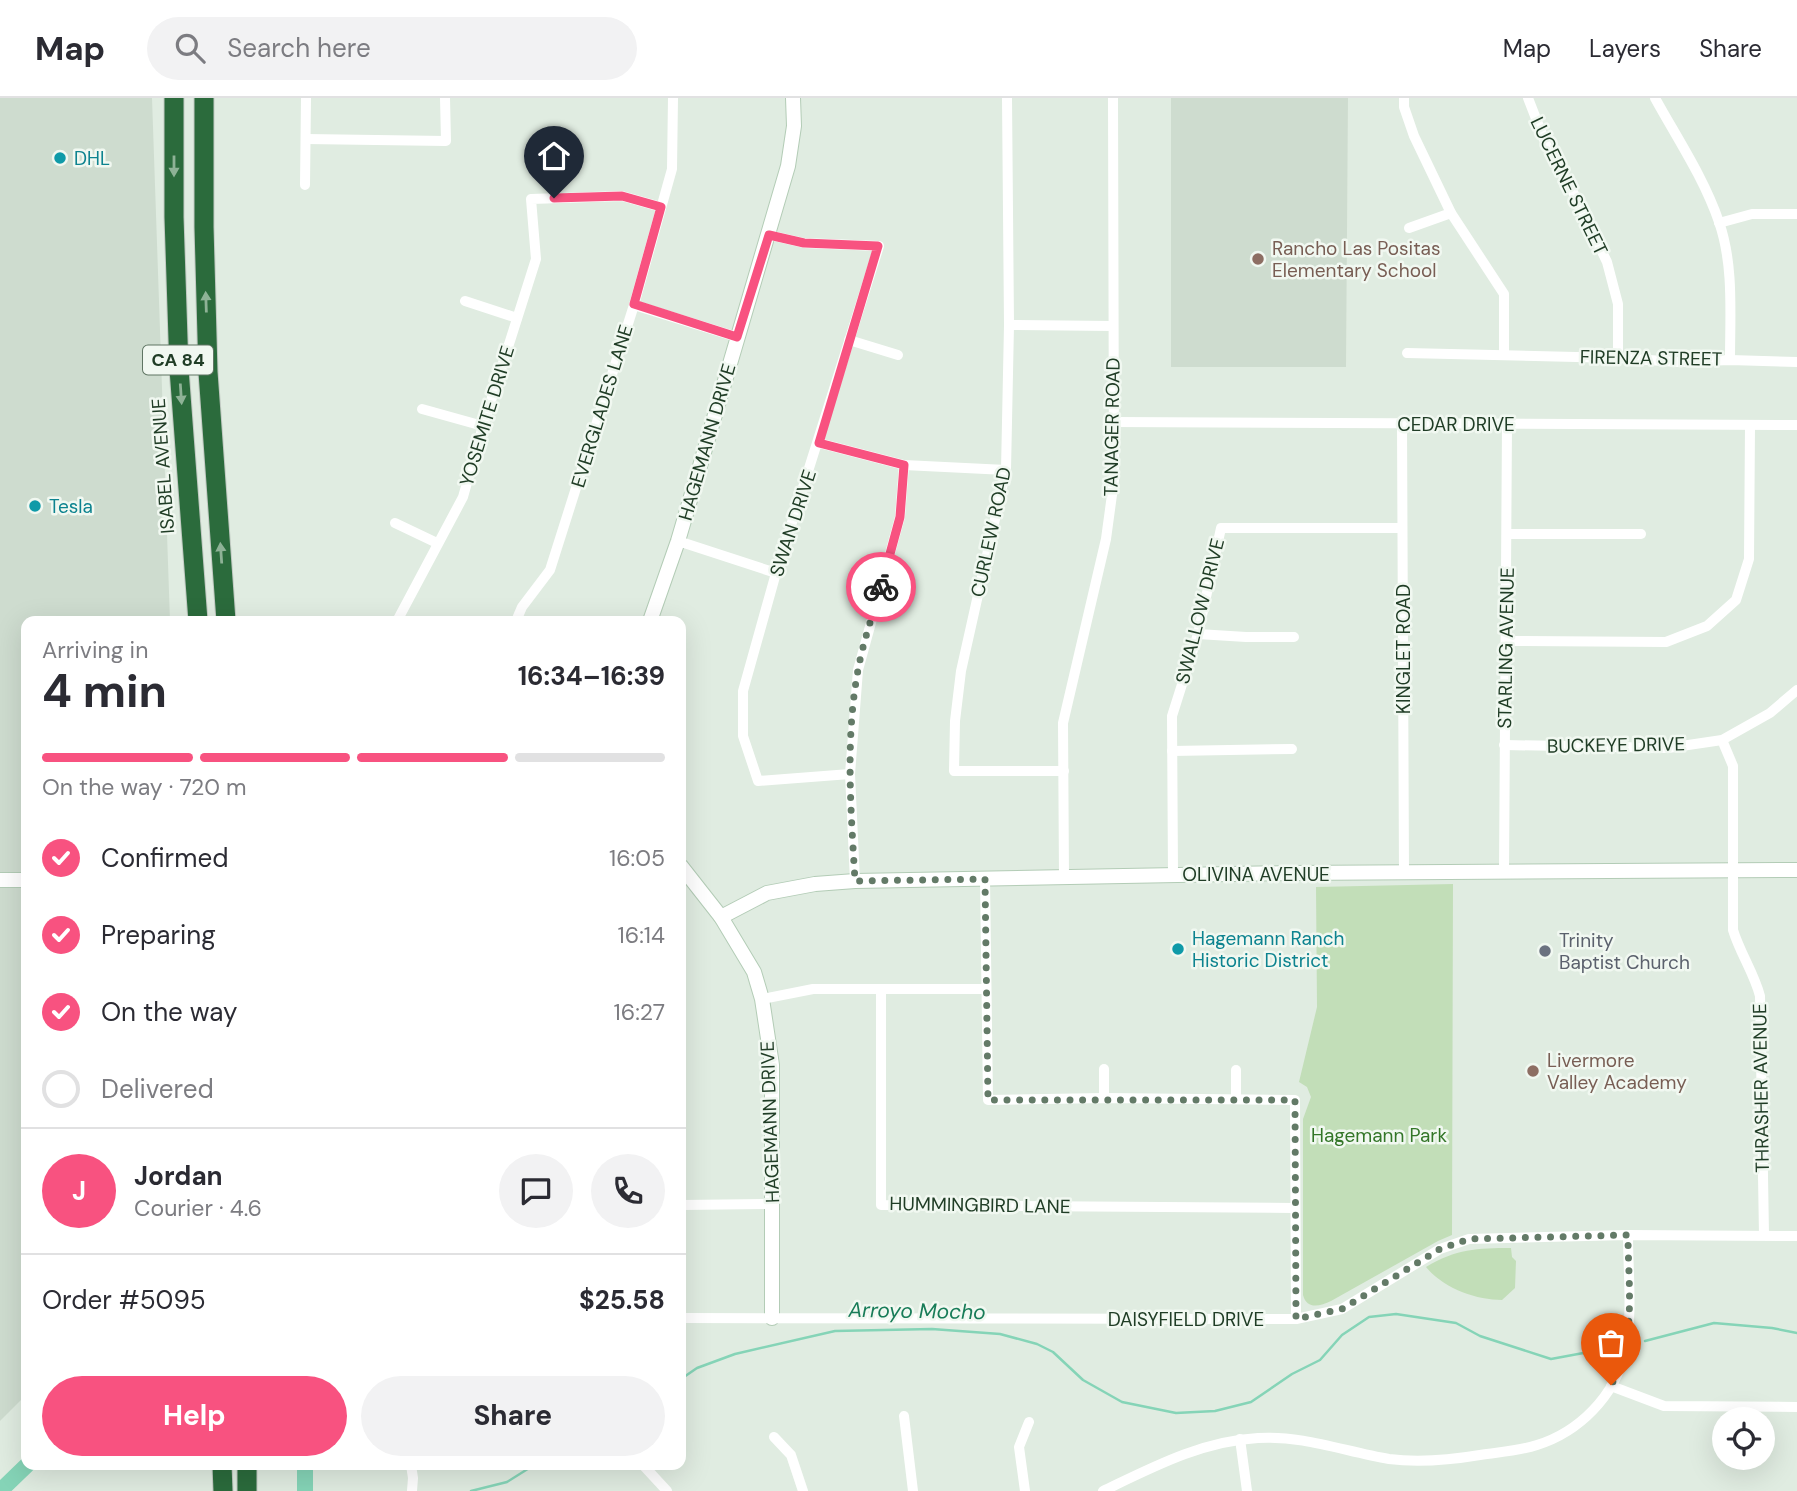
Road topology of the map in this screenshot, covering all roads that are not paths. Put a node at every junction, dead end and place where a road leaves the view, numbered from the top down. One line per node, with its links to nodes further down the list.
1 (174, 98): 50 (highway, ISABEL AVENUE / CA 84, one-way to 50)
2 (204, 98): 51 (highway, CA 84, one-way to 2)
3 (306, 98): 12 (street)
4 (445, 98): 12 (street)
5 (673, 98): 14 (street, EVERGLADES LANE)
6 (793, 98): 19 (street, HAGEMANN DRIVE)
7 (1007, 98): 23 (street, CURLEW ROAD)
8 (1113, 98): 24 (street, TANAGER ROAD)
9 (1404, 98): 15 (street)
10 (1528, 98): 30 (street, LUCERNE STREET)
11 (1655, 98): 17 (street)
12 (306, 139): 13 (street)
13 (305, 184)
14 (661, 207): 21 (street, EVERGLADES LANE); 22 (street, YOSEMITE DRIVE)
15 (1451, 213): 18 (street); 29 (street)
16 (1797, 214): 17 (street)
17 (1719, 223): 31 (street)
18 (1409, 228)
19 (769, 235): 25 (street, HAGEMANN DRIVE); 26 (street, SWAN DRIVE)
20 (465, 301): 22 (street)
21 (634, 304): 25 (street); 53 (street, EVERGLADES LANE)
22 (517, 318): 38 (street, YOSEMITE DRIVE)
23 (1009, 325): 24 (street); 42 (street, CURLEW ROAD)
24 (1113, 326): 34 (street, TANAGER ROAD)
25 (737, 337): 47 (street, HAGEMANN DRIVE)
26 (849, 340): 28 (street); 40 (street, SWAN DRIVE)
27 (1407, 353): 29 (street, FIRENZA STREET)
28 (898, 355)
29 (1504, 355): 30 (street, FIRENZA STREET)
30 (1618, 358): 31 (street, FIRENZA STREET)
31 (1730, 360): 32 (street, FIRENZA STREET)
32 (1797, 362)
33 (422, 409): 38 (street)
34 (1114, 422): 35 (street, CEDAR DRIVE); 63 (street, TANAGER ROAD)
35 (1402, 424): 36 (street, CEDAR DRIVE); 44 (street, KINGLET ROAD)
36 (1507, 424): 39 (street, CEDAR DRIVE); 45 (street, STARLING AVENUE)
37 (1797, 425): 39 (street, CEDAR DRIVE)
38 (483, 426): 48 (street, YOSEMITE DRIVE)
39 (1750, 426): 57 (street)
40 (819, 443): 41 (street); 49 (street, SWAN DRIVE)
41 (904, 465): 42 (street); 64 (street)
42 (1006, 470): 63 (street, CURLEW ROAD)
43 (395, 523): 48 (street)
44 (1402, 528): 55 (street, SWALLOW DRIVE); 69 (street, KINGLET ROAD)
45 (1507, 534): 46 (street); 57 (street, STARLING AVENUE)
46 (1641, 534)
47 (678, 541): 49 (street); 54 (street, HAGEMANN DRIVE)
48 (437, 543): 52 (street, YOSEMITE DRIVE)
49 (776, 573): 64 (street, SWAN DRIVE)
50 (198, 616)
51 (226, 616)
52 (400, 616)
53 (518, 616)
54 (652, 616)
55 (1198, 634): 56 (street); 62 (street, SWALLOW DRIVE)
56 (1294, 637)
57 (1507, 641): 60 (street, STARLING AVENUE)
58 (1797, 690): 59 (street, BUCKEYE DRIVE)
59 (1722, 740): 60 (street, BUCKEYE DRIVE); 65 (street, THRASHER AVENUE)
60 (1504, 745): 68 (street, STARLING AVENUE)
61 (1292, 749): 62 (street)
62 (1172, 751): 70 (street, SWALLOW DRIVE)
63 (1064, 771): 71 (street, TANAGER ROAD)
64 (850, 774): 75 (street)
65 (1734, 869): 66 (street, OLIVINA AVENUE); 68 (street, OLIVINA AVENUE); 88 (street, THRASHER AVENUE)
66 (1797, 870)
67 (686, 872): 76 (street, HAGEMANN DRIVE)
68 (1504, 872): 69 (street, OLIVINA AVENUE)
69 (1405, 873): 70 (street, OLIVINA AVENUE)
70 (1173, 874): 71 (street, OLIVINA AVENUE)
71 (1064, 877): 72 (street, OLIVINA AVENUE)
72 (985, 879): 75 (street, OLIVINA AVENUE); 77 (street)
73 (0, 880): 74 (street)
74 (21, 880)
75 (855, 881): 76 (street, OLIVINA AVENUE)
76 (721, 917): 79 (street, HAGEMANN DRIVE)
77 (986, 989): 78 (street); 82 (street)
78 (881, 990): 79 (street); 86 (street, HUMMINGBIRD LANE)
79 (762, 999): 84 (street, HAGEMANN DRIVE)
80 (1104, 1069): 82 (street)
81 (1236, 1070): 83 (street)
82 (1104, 1098): 83 (street)
83 (1236, 1099): 86 (street)
84 (772, 1204): 85 (street); 91 (street, HAGEMANN DRIVE)
85 (686, 1205)
86 (1294, 1208): 92 (street)
87 (1628, 1235): 88 (street, DAISYFIELD DRIVE); 92 (street, DAISYFIELD DRIVE); 93 (street)
88 (1764, 1235): 89 (street, DAISYFIELD DRIVE)
89 (1797, 1236)
90 (686, 1318): 91 (street, DAISYFIELD DRIVE)
91 (772, 1318): 92 (street, DAISYFIELD DRIVE)
92 (1296, 1319)
93 (1611, 1385): 94 (street); 98 (street)
94 (1797, 1407)
95 (904, 1416): 108 (street)
96 (1029, 1422): 109 (street)
97 (774, 1437): 107 (street)
98 (1240, 1439): 110 (street); 111 (street)
99 (222, 1470): 103 (highway)
100 (247, 1470): 104 (highway)
101 (411, 1470): 105 (street)
102 (648, 1470): 106 (street)
103 (223, 1491)
104 (247, 1491)
105 (412, 1491)
106 (667, 1491)
107 (803, 1491)
108 (913, 1491)
109 (1025, 1491)
110 (1104, 1491)
111 (1247, 1491)

